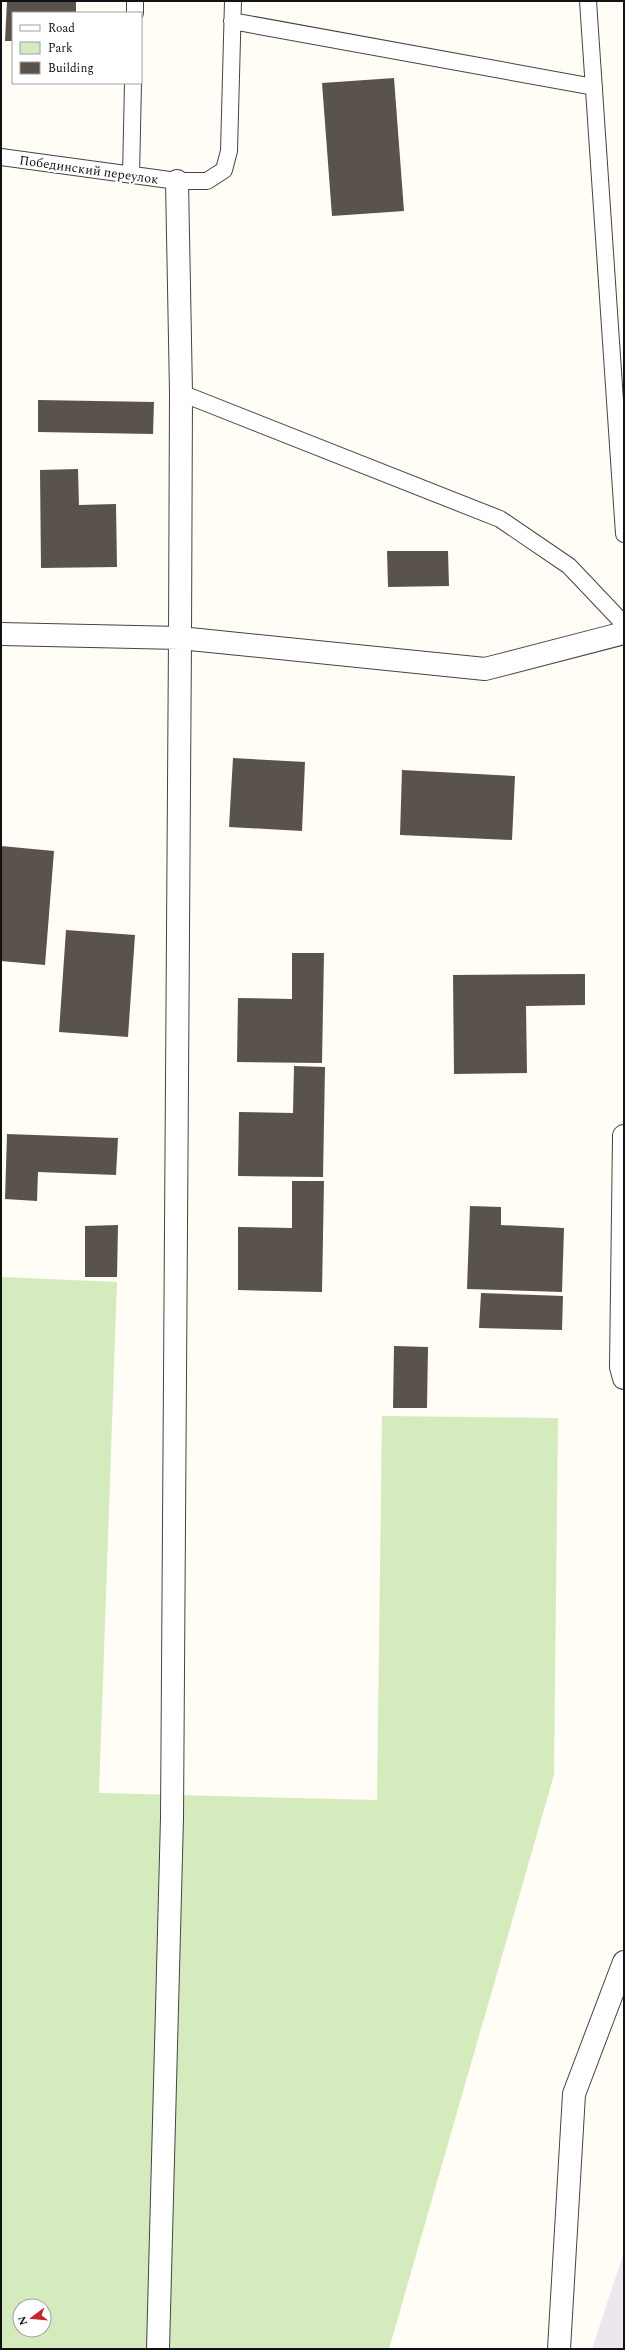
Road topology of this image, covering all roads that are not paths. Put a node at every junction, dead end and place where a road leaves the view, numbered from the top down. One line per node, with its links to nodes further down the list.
1 (135, 1): 4 (lane)
2 (233, 1): 5 (lane, Побединский переулок)
3 (588, 1): 7 (lane)
4 (135, 12)
5 (232, 20): 7 (lane); 10 (lane, Побединский переулок)
6 (133, 84): 9 (lane)
7 (594, 87): 12 (lane)
8 (3, 157): 9 (lane, Побединский переулок)
9 (131, 175): 10 (lane, Побединский переулок)
10 (177, 181): 11 (street)
11 (181, 393): 13 (lane); 16 (street)
12 (624, 534)
13 (624, 624)
14 (624, 633): 16 (street)
15 (1, 634): 16 (street)
16 (180, 638): 20 (street)
17 (624, 1136): 18 (street)
18 (624, 1378)
19 (624, 1962): 21 (street)
20 (158, 2349)
21 (559, 2349)

